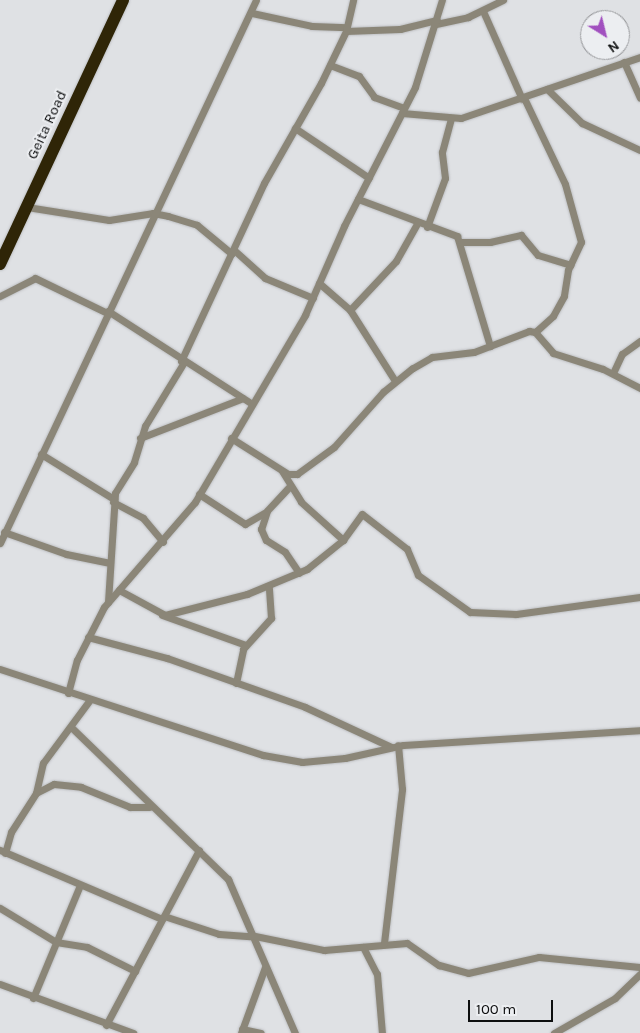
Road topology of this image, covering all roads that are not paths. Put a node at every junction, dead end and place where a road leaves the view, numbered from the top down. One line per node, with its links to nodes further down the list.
1 (124, 0): 22 (highway, Geita Road)
2 (256, 0): 7 (street)
3 (353, 0): 9 (street)
4 (442, 0): 8 (street)
5 (503, 0): 6 (street)
6 (483, 11): 8 (street); 15 (street)
7 (252, 13): 9 (street); 23 (street)
8 (436, 22): 9 (street); 16 (street)
9 (346, 29): 12 (street)
10 (640, 57): 11 (street)
11 (624, 62): 13 (street); 14 (street)
12 (330, 65): 16 (street); 18 (street)
13 (547, 89): 15 (street); 19 (street)
14 (640, 98)
15 (523, 99): 17 (street); 29 (street)
16 (403, 110): 17 (street); 20 (street)
17 (450, 118): 25 (street)
18 (295, 128): 20 (street); 27 (street)
19 (640, 150)
20 (369, 178): 21 (street)
21 (358, 199): 24 (street); 30 (street)
22 (27, 207): 23 (street); 28 (highway, Geita Road)
23 (153, 213): 27 (street); 34 (street)
24 (418, 222): 25 (street); 33 (street)
25 (427, 227): 26 (street)
26 (461, 242): 29 (street); 37 (street)
27 (233, 252): 32 (street); 38 (street)
28 (0, 264)
29 (571, 265): 35 (street)
30 (319, 283): 32 (street); 33 (street)
31 (0, 296): 34 (street)
32 (313, 298): 43 (street)
33 (350, 310): 40 (street)
34 (108, 312): 38 (street); 46 (street)
35 (535, 332): 37 (street); 39 (street)
36 (640, 341): 39 (street)
37 (490, 346): 40 (street)
38 (182, 361): 42 (street); 44 (street)
39 (613, 373): 41 (street)
40 (395, 381): 47 (street)
41 (640, 388)
42 (243, 398): 43 (street); 44 (street)
43 (251, 403): 45 (street)
44 (140, 438): 50 (street)
45 (231, 438): 47 (street); 49 (street)
46 (41, 454): 50 (street); 52 (street)
47 (281, 468): 48 (street)
48 (290, 486): 51 (street); 53 (street)
49 (200, 494): 51 (street); 54 (street)
50 (113, 501): 54 (street); 56 (street)
51 (266, 511): 57 (street)
52 (4, 532): 55 (street); 56 (street)
53 (342, 540): 57 (street); 60 (street)
54 (163, 542): 59 (street)
55 (0, 543)
56 (110, 563): 61 (street)
57 (299, 573): 58 (street)
58 (269, 586): 62 (street); 64 (street)
59 (119, 590): 61 (street); 62 (street)
60 (640, 597)
61 (108, 602): 63 (street)
62 (159, 613): 64 (street)
63 (88, 637): 66 (street); 67 (street)
64 (246, 646): 66 (street)
65 (0, 669): 67 (street)
66 (236, 683): 71 (street)
67 (68, 693): 68 (street)
68 (89, 700): 69 (street); 71 (street)
69 (71, 727): 72 (street); 73 (street)
70 (640, 730): 71 (street)
71 (395, 746): 81 (street)
72 (36, 793): 73 (street); 75 (street)
73 (149, 807): 74 (street)
74 (199, 850): 78 (street); 79 (street)
75 (3, 852): 76 (street)
76 (80, 885): 78 (street); 80 (street)
77 (0, 908): 80 (street)
78 (163, 917): 79 (street); 85 (street)
79 (250, 935): 82 (street); 83 (street)
80 (56, 942): 85 (street); 88 (street)
81 (384, 943): 82 (street); 84 (street)
82 (363, 947): 94 (street)
83 (265, 967): 90 (street); 93 (street)
84 (640, 967)
85 (135, 971): 89 (street)
86 (640, 974): 95 (street)
87 (0, 984): 88 (street)
88 (33, 998): 89 (street)
89 (109, 1028): 91 (street)
90 (242, 1031): 92 (street)
91 (132, 1033)
92 (261, 1033)
93 (295, 1033)
94 (382, 1033)
95 (554, 1033)

